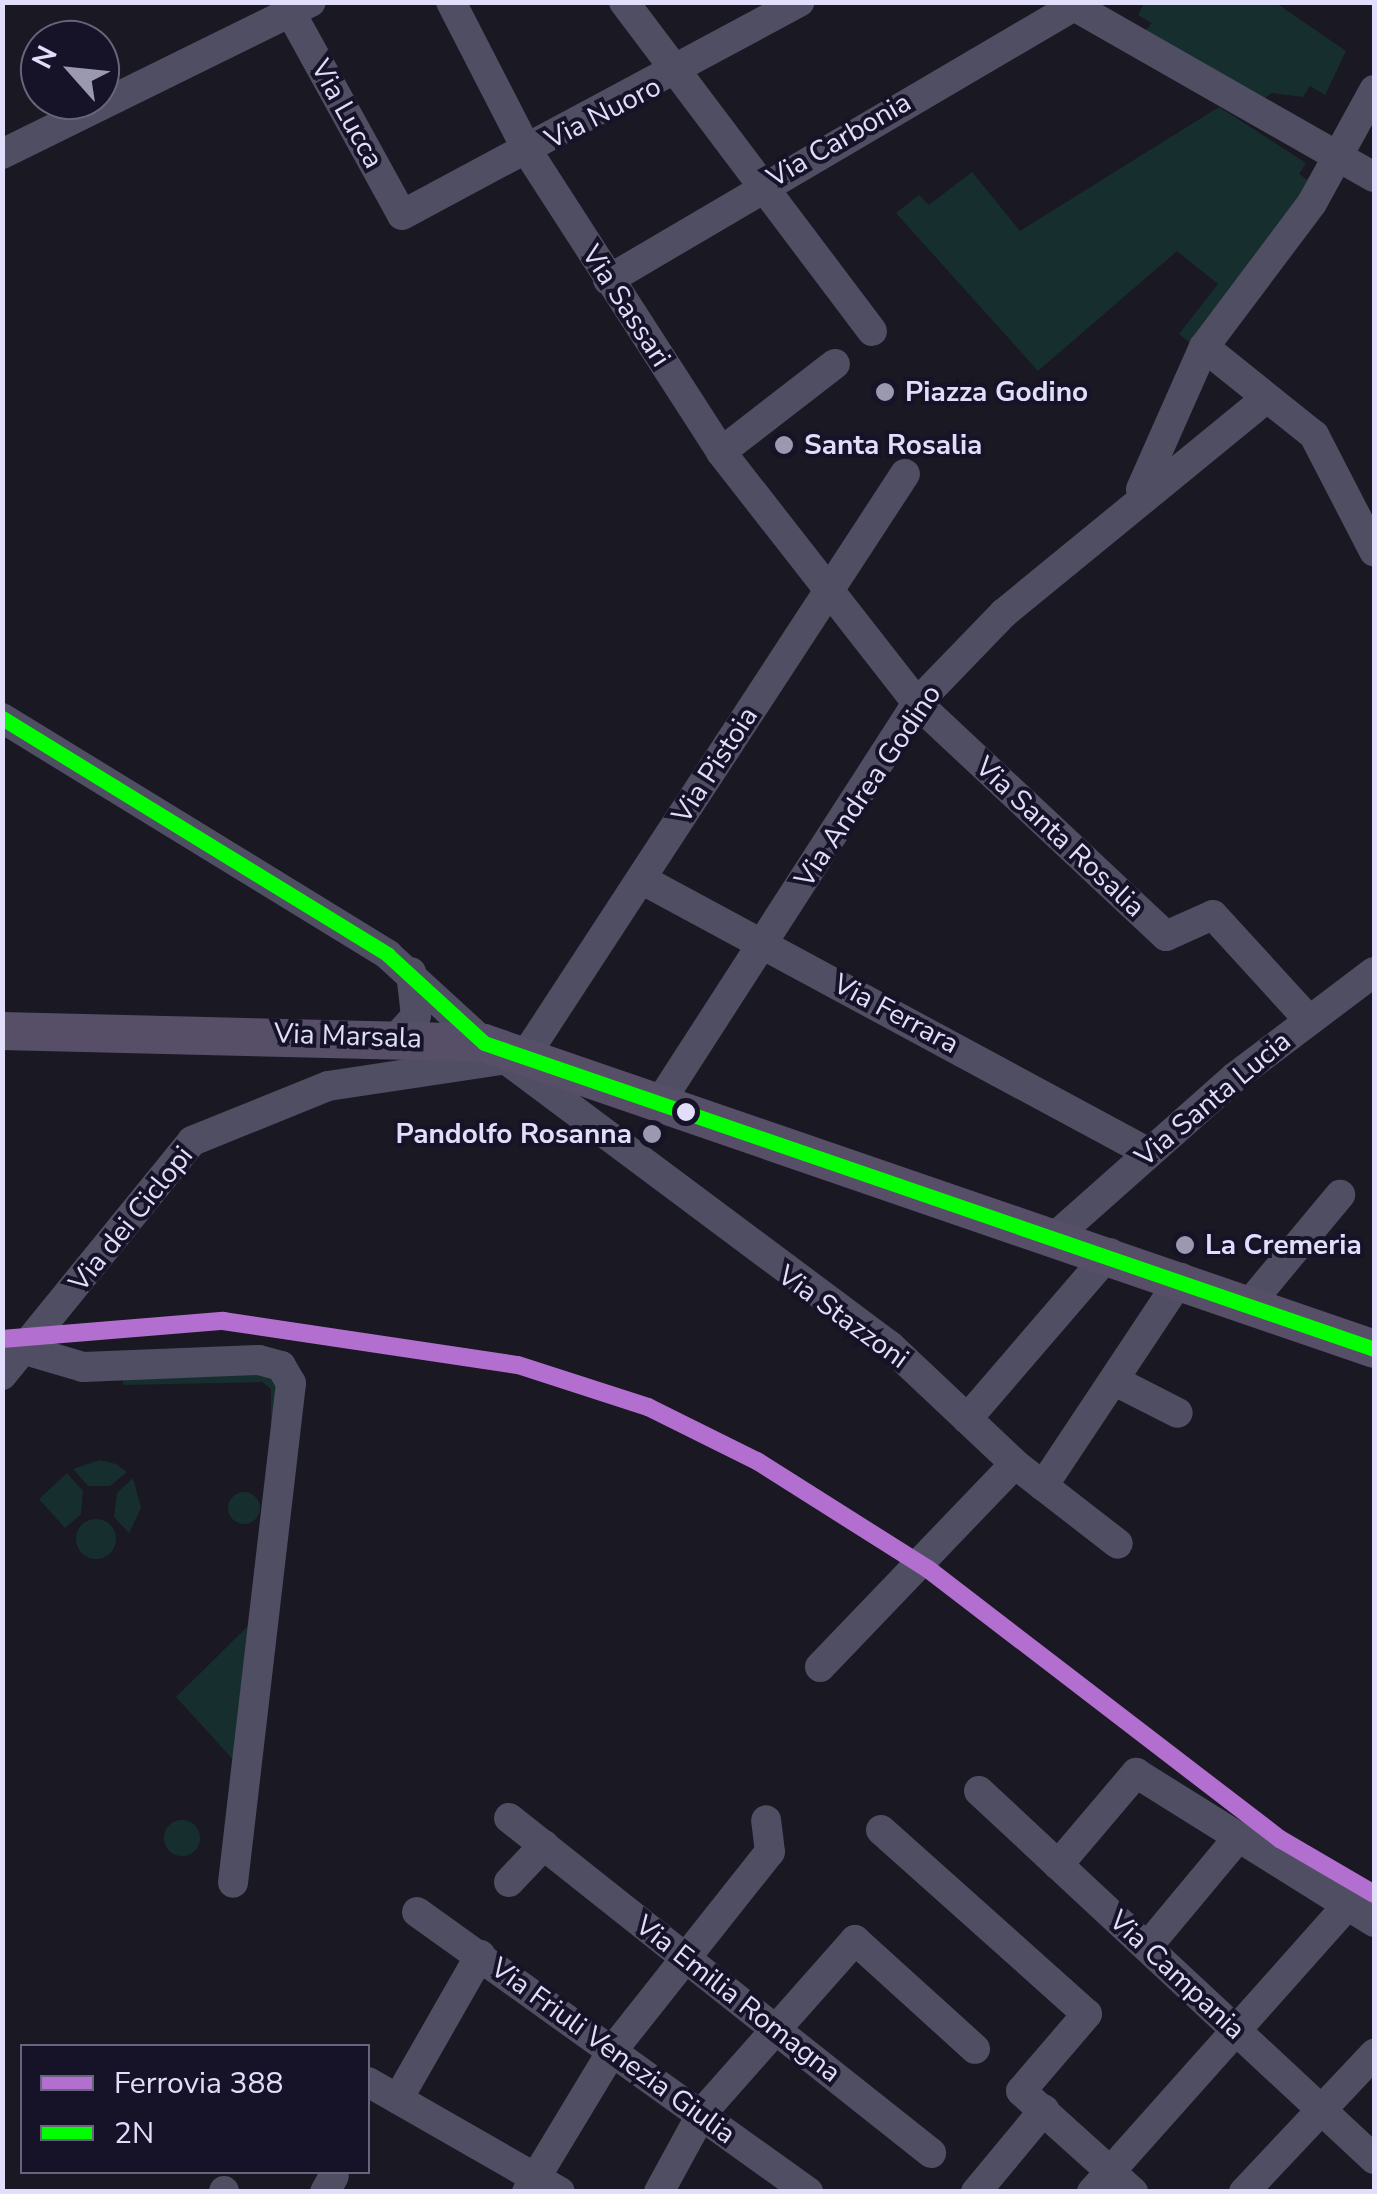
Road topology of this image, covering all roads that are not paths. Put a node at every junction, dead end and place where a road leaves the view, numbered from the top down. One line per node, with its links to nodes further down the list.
1 (451, 2): 8 (street, Via Sassari)
2 (624, 2): 6 (street)
3 (800, 2): 6 (street, Via Nuoro)
4 (1071, 4): 10 (street); 12 (street, Via Carbonia)
5 (301, 8): 9 (street); 13 (street, Via Lucca)
6 (678, 74): 8 (street, Via Nuoro); 12 (street)
7 (1374, 90): 10 (street)
8 (528, 152): 13 (street, Via Nuoro); 14 (street, Via Sassari)
9 (2, 154)
10 (1340, 157): 11 (street); 16 (street)
11 (1374, 177)
12 (761, 184): 14 (street, Via Carbonia); 15 (street)
13 (402, 215)
14 (608, 280): 19 (street, Via Sassari)
15 (872, 331)
16 (1204, 347): 18 (street); 21 (street)
17 (835, 364): 19 (street)
18 (1266, 399): 21 (street, Via Andrea Godino); 22 (street)
19 (721, 452): 23 (street, Via Sassari)
20 (905, 474): 23 (street, Via Pistoia)
21 (1138, 496): 24 (street, Via Andrea Godino)
22 (1374, 550)
23 (829, 590): 24 (street, Via Santa Rosalia); 26 (street, Via Pistoia)
24 (917, 704): 27 (street, Via Andrea Godino); 30 (street, Via Santa Rosalia)
25 (2, 718): 28 (street, Via Stazzoni)
26 (641, 879): 27 (street, Via Ferrara); 33 (street, Via Pistoia)
27 (762, 943): 34 (street, Via Andrea Godino); 36 (street, Via Ferrara)
28 (410, 972): 32 (street); 33 (street, Via Stazzoni)
29 (1374, 972): 30 (street, Via Santa Lucia)
30 (1308, 1019): 36 (street, Via Santa Lucia)
31 (2, 1030): 32 (main road, Via Marsala)
32 (399, 1035): 33 (main road, Via Marsala)
33 (509, 1054): 34 (main road, Via Marsala); 35 (street, Via Stazzoni); 43 (street, Via dei Ciclopi)
34 (648, 1098): 35 (street); 38 (main road, Via Marsala)
35 (607, 1136): 47 (street, Via Stazzoni)
36 (1149, 1153): 38 (street, Via Santa Lucia)
37 (1340, 1195): 41 (street)
38 (1057, 1234): 39 (main road, Via Marsala)
39 (1110, 1253): 40 (main road, Via Marsala); 47 (street)
40 (1180, 1278): 41 (main road, Via Marsala); 45 (street)
41 (1250, 1303): 42 (main road, Via Marsala)
42 (1374, 1348)
43 (30, 1351): 44 (street, Via dei Ciclopi); 60 (street)
44 (2, 1375)
45 (1117, 1382): 46 (street); 49 (street)
46 (1178, 1413)
47 (967, 1419): 48 (street, Via Stazzoni)
48 (1015, 1464): 49 (street, Via Stazzoni); 51 (street)
49 (1043, 1486): 50 (street, Via Stazzoni)
50 (1118, 1544)
51 (820, 1667)
52 (978, 1790): 58 (street, Via Campania)
53 (509, 1818): 57 (street, Via Emilia Romagna)
54 (766, 1820): 66 (street)
55 (881, 1830): 74 (street)
56 (1237, 1839): 58 (street); 61 (street); 64 (street)
57 (544, 1845): 59 (street); 66 (street, Via Emilia Romagna)
58 (1058, 1865): 64 (street, Via Campania)
59 (509, 1882)
60 (233, 1883)
61 (1347, 1906): 63 (street); 67 (street)
62 (416, 1912): 65 (street, Via Friuli Venezia Giulia)
63 (1374, 1922)
64 (1147, 1948): 67 (street, Via Campania)
65 (480, 1955): 70 (street, Via Friuli Venezia Giulia); 73 (street)
66 (688, 1958): 68 (street, Via Emilia Romagna); 70 (street)
67 (1234, 2028): 75 (street, Via Campania); 79 (street)
68 (781, 2030): 69 (street); 76 (street); 77 (street, Via Emilia Romagna)
69 (975, 2049)
70 (612, 2052): 76 (street, Via Friuli Venezia Giulia); 80 (street)
71 (1374, 2054): 75 (street)
72 (370, 2083): 73 (street)
73 (398, 2098): 80 (street)
74 (1032, 2101): 79 (street); 83 (street)
75 (1322, 2110): 78 (street, Via Campania); 85 (street)
76 (702, 2114): 81 (street, Via Friuli Venezia Giulia); 82 (street)
77 (931, 2153)
78 (1374, 2159)
79 (1099, 2179): 84 (street)
80 (541, 2187)
81 (792, 2187)
82 (659, 2192)
83 (976, 2192)
84 (1133, 2192)
85 (1244, 2192)

